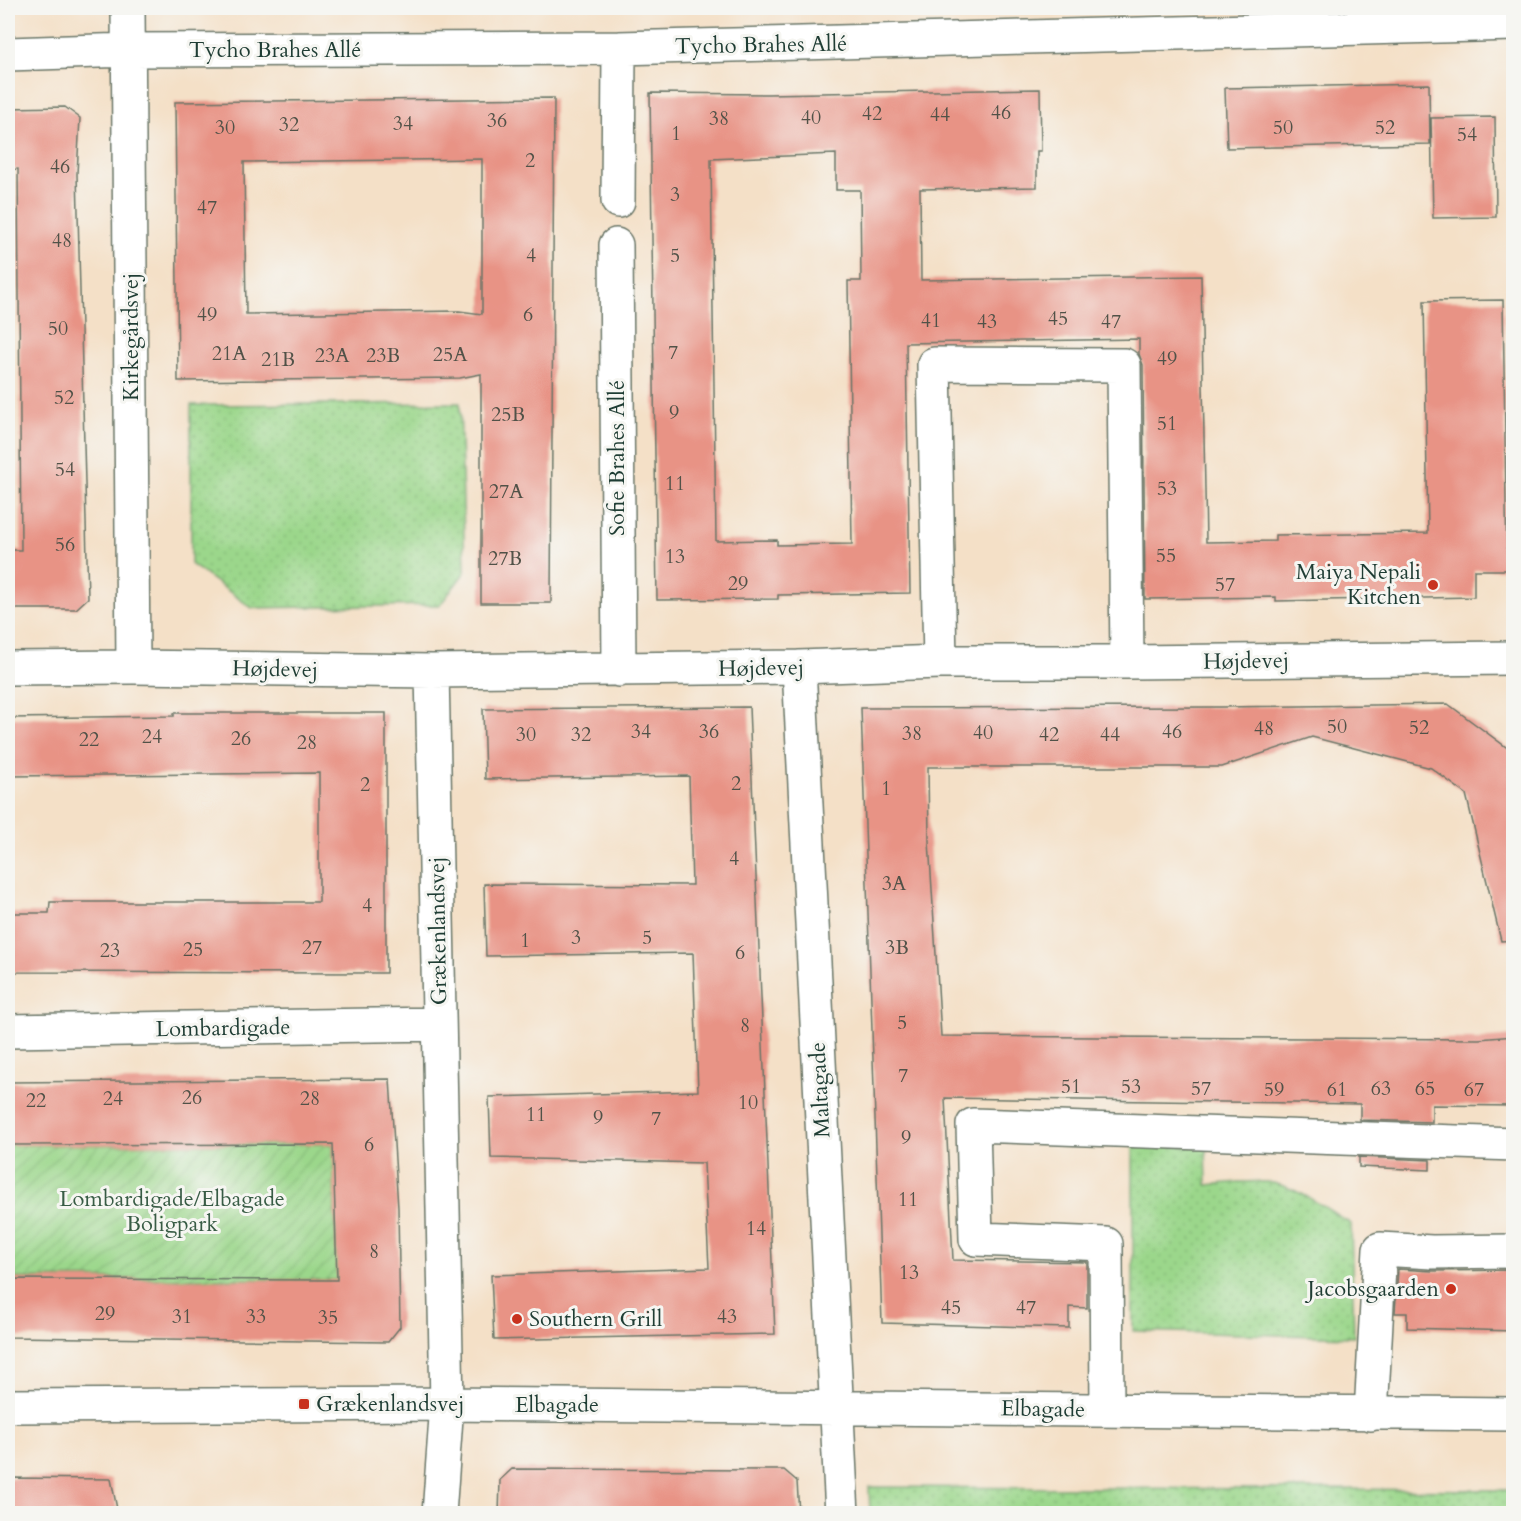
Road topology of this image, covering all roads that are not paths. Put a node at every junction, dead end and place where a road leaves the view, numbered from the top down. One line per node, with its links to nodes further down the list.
1 (128, 8): 4 (street, Kirkegårdsvej)
2 (1514, 24): 3 (street, Tycho Brahes Allé)
3 (619, 48): 4 (street, Tycho Brahes Allé); 6 (street)
4 (129, 50): 5 (street, Tycho Brahes Allé); 11 (street, Kirkegårdsvej)
5 (8, 54)
6 (618, 201)
7 (616, 245): 14 (street, Sofie Brahes Allé)
8 (1514, 658): 10 (street, Højdevej)
9 (940, 662): 10 (street, Højdevej); 10 (street); 12 (street, Højdevej)
10 (1127, 662)
11 (133, 667): 13 (street, Højdevej); 15 (street, Højdevej)
12 (799, 667): 14 (street, Højdevej); 22 (street, Maltagade)
13 (8, 668)
14 (619, 670): 15 (street, Højdevej)
15 (432, 671): 16 (street, Grækenlandsvej)
16 (439, 1024): 17 (street, Lombardigade); 20 (street, Grækenlandsvej)
17 (8, 1031)
18 (1514, 1143): 23 (street, Elbagade)
19 (1514, 1251): 24 (street)
20 (447, 1404): 21 (street, Elbagade); 22 (street, Elbagade); 26 (street, Grækenlandsvej)
21 (8, 1406)
22 (836, 1407): 23 (street, Elbagade); 27 (street, Maltagade)
23 (1107, 1410): 24 (street, Elbagade)
24 (1371, 1414): 25 (street, Elbagade)
25 (1514, 1414)
26 (439, 1514)
27 (842, 1514)

